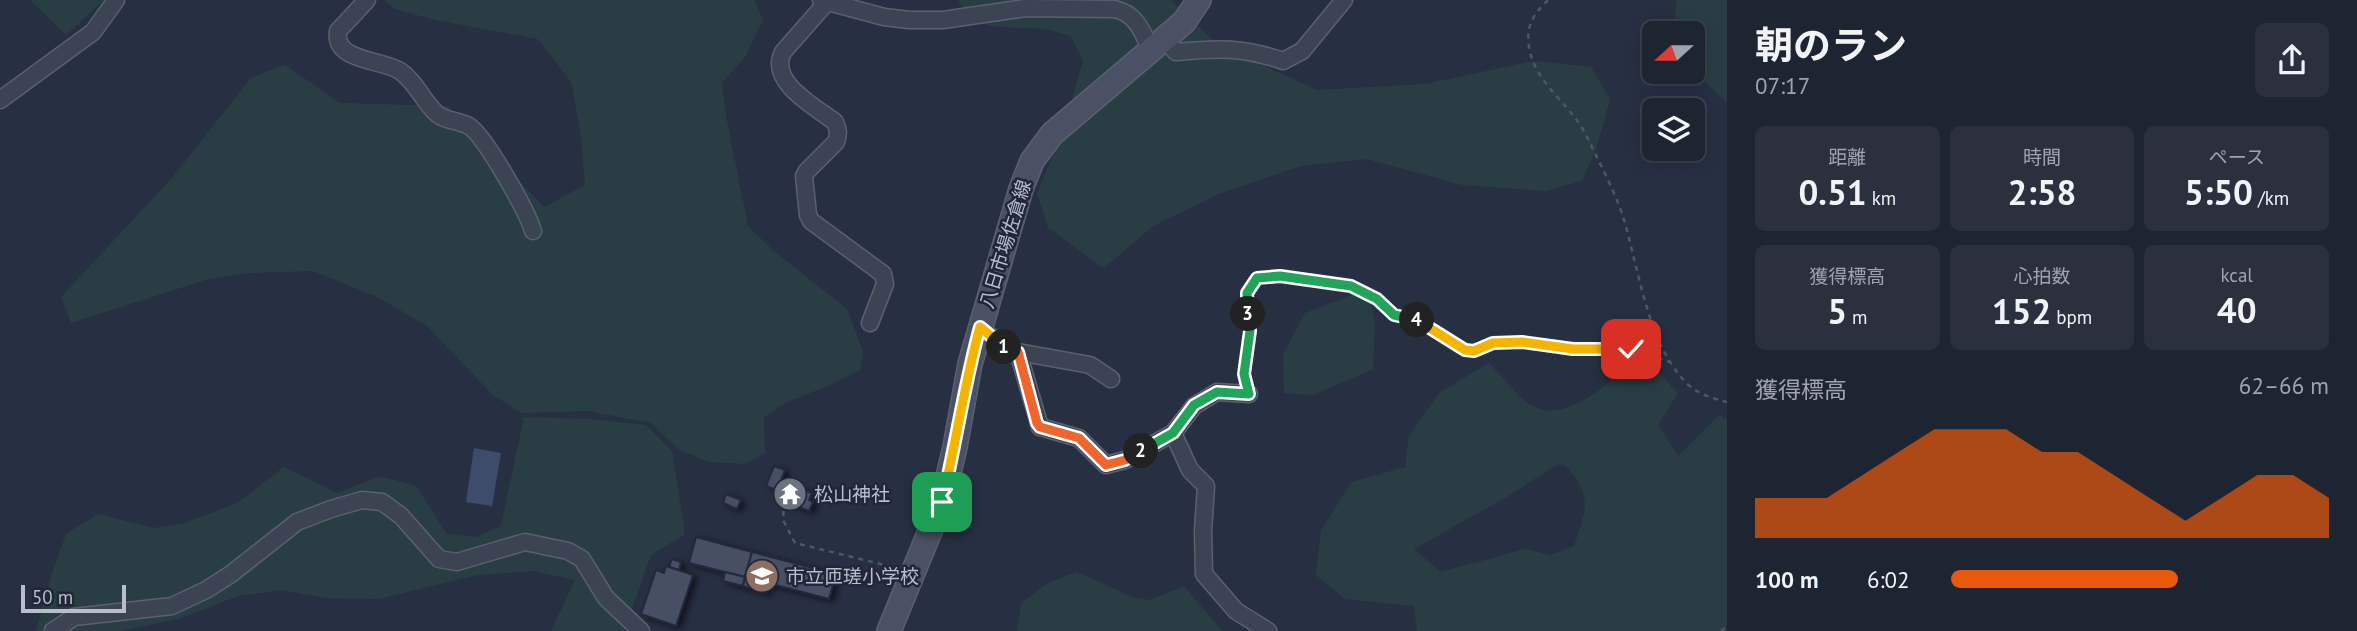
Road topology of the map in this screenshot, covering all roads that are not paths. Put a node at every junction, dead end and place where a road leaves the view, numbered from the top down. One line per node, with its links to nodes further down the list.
1 (116, 0): 7 (street)
2 (367, 0): 8 (street)
3 (1199, 0): 6 (main road, 八日市場佐倉線)
4 (1344, 0): 6 (street)
5 (824, 1): 6 (street); 9 (street)
6 (1158, 45): 10 (main road, 八日市場佐倉線)
7 (0, 100)
8 (533, 231)
9 (870, 323)
10 (980, 327): 11 (street); 17 (main road, 八日市場佐倉線)
11 (1018, 352): 12 (street); 14 (street)
12 (1111, 379)
13 (1249, 394): 14 (street)
14 (1173, 433): 18 (street)
15 (53, 631): 16 (street)
16 (641, 631)
17 (889, 631)
18 (1268, 631)

